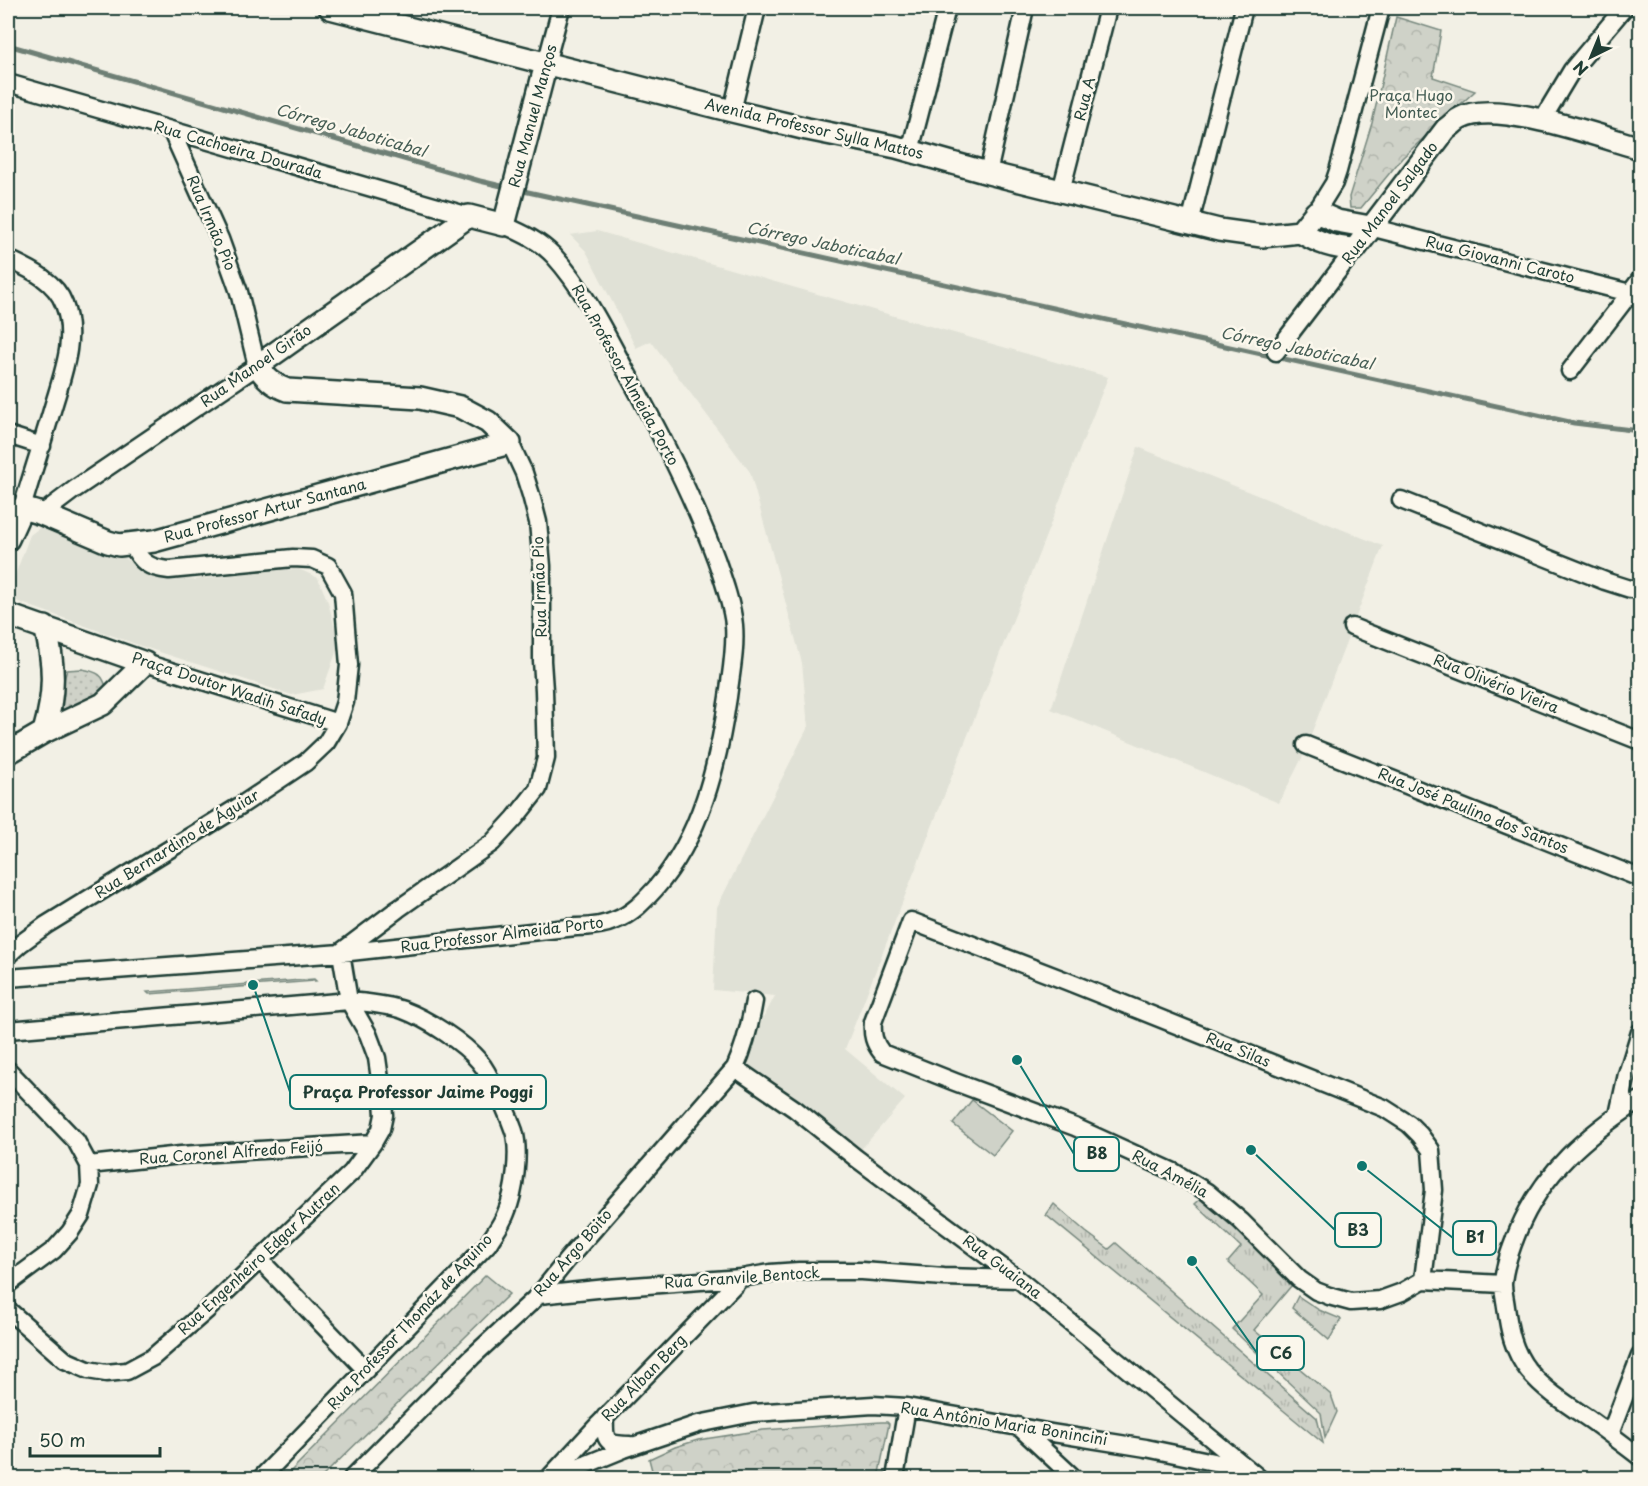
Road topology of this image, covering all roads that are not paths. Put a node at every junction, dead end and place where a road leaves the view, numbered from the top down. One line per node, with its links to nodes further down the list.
1 (330, 8): 10 (street, Avenida Professor Sylla Mattos)
2 (561, 8): 11 (street, Rua Manuel Manços)
3 (757, 8): 13 (street)
4 (947, 8): 17 (street)
5 (1025, 8): 18 (street)
6 (1108, 8): 19 (street, Rua A)
7 (1244, 8): 22 (street)
8 (1381, 8): 20 (street)
9 (1624, 8): 14 (street)
10 (377, 13): 11 (street, Avenida Professor Sylla Mattos)
11 (546, 64): 13 (street, Avenida Professor Sylla Mattos); 23 (street, Rua Manuel Manços)
12 (8, 83): 15 (street, Rua Cachoeira Dourada)
13 (732, 111): 17 (street, Avenida Professor Sylla Mattos)
14 (1542, 120): 16 (street, Rua Manoel Salgado); 24 (street, Rua Manoel Salgado)
15 (171, 130): 21 (street, Rua Cachoeira Dourada); 31 (street, Rua Irmão Pio)
16 (1641, 148)
17 (910, 151): 18 (street, Avenida Professor Sylla Mattos)
18 (988, 173): 19 (street, Avenida Professor Sylla Mattos)
19 (1061, 191): 22 (street, Avenida Professor Sylla Mattos)
20 (1316, 212): 24 (street); 25 (street)
21 (469, 216): 23 (street, Rua Professor Almeida Porto); 31 (street, Rua Manoel Girão)
22 (1190, 223): 25 (street, Avenida Professor Sylla Mattos)
23 (504, 225): 52 (street, Rua Professor Almeida Porto)
24 (1370, 227): 26 (street, Rua Manoel Salgado); 29 (street, Rua Giovanni Caroto)
25 (1300, 232): 26 (street)
26 (1355, 249): 30 (street, Rua Manoel Salgado)
27 (8, 259): 35 (street)
28 (1641, 280): 29 (street)
29 (1630, 293): 32 (street)
30 (1276, 352)
31 (257, 366): 34 (street, Rua Irmão Pio); 37 (street, Rua Manoel Girão)
32 (1570, 371)
33 (8, 435): 35 (street)
34 (510, 442): 39 (street, Rua Professor Artur Santana); 52 (street, Rua Irmão Pio)
35 (42, 446): 37 (street)
36 (1401, 500): 40 (street)
37 (32, 511): 38 (street); 39 (street, Rua Professor Artur Santana)
38 (8, 539)
39 (132, 544): 45 (street, Praça Doutor Wadih Safady)
40 (1641, 589)
41 (8, 615): 42 (street, Praça Doutor Wadih Safady)
42 (45, 627): 44 (street, Praça Doutor Wadih Safady); 46 (street)
43 (1352, 627): 47 (street, Rua Olivério Vieira)
44 (146, 663): 45 (street, Praça Doutor Wadih Safady); 46 (street)
45 (338, 723): 53 (street, Rua Bernardino de Águiar)
46 (44, 732): 49 (street)
47 (1641, 741)
48 (1306, 745): 50 (street, Rua José Paulino dos Santos)
49 (8, 753)
50 (1641, 878)
51 (911, 921): 68 (street, Rua Silas); 68 (street, Rua Amélia)
52 (341, 953): 54 (street, Rua Professor Almeida Porto); 55 (street)
53 (8, 955)
54 (8, 978)
55 (349, 1001): 57 (street, Rua Professor Thomáz de Aquino); 63 (street, Rua Engenheiro Edgar Autran); 74 (street, Rua Professor Thomáz de Aquino)
56 (754, 1001): 59 (street, Rua Argo Boito)
57 (8, 1030)
58 (1641, 1032): 62 (street)
59 (735, 1068): 67 (street, Rua Guaiana); 71 (street, Rua Argo Boito)
60 (8, 1070): 64 (street)
61 (1641, 1100): 62 (street)
62 (1618, 1115): 70 (street)
63 (374, 1143): 64 (street, Rua Coronel Alfredo Feijó); 65 (street, Rua Engenheiro Edgar Autran)
64 (89, 1165): 69 (street)
65 (260, 1260): 72 (street, Rua Engenheiro Edgar Autran); 74 (street)
66 (741, 1278): 67 (street, Rua Granvile Bentock); 71 (street, Rua Granvile Bentock); 76 (street, Rua Alban Berg)
67 (1018, 1279): 81 (street, Rua Guaiana)
68 (1423, 1280): 70 (street)
69 (8, 1284)
70 (1503, 1284): 78 (street)
71 (539, 1295): 83 (street, Rua Argo Boito)
72 (8, 1310)
73 (1641, 1356): 78 (street)
74 (366, 1370): 82 (street, Rua Professor Thomáz de Aquino)
75 (907, 1407): 77 (street, Rua Antônio Maria Bonincini); 79 (street, Rua Antônio Maria Bonincini); 86 (street)
76 (605, 1417): 79 (street); 84 (street, Rua Alban Berg)
77 (1018, 1426): 81 (street, Rua Antônio Maria Bonincini); 87 (street)
78 (1610, 1434): 80 (street)
79 (634, 1445): 85 (street, Rua Antônio Maria Bonincini)
80 (1641, 1457)
81 (1253, 1474)
82 (261, 1479)
83 (352, 1479)
84 (548, 1479)
85 (553, 1479)
86 (895, 1479)
87 (1074, 1479)

